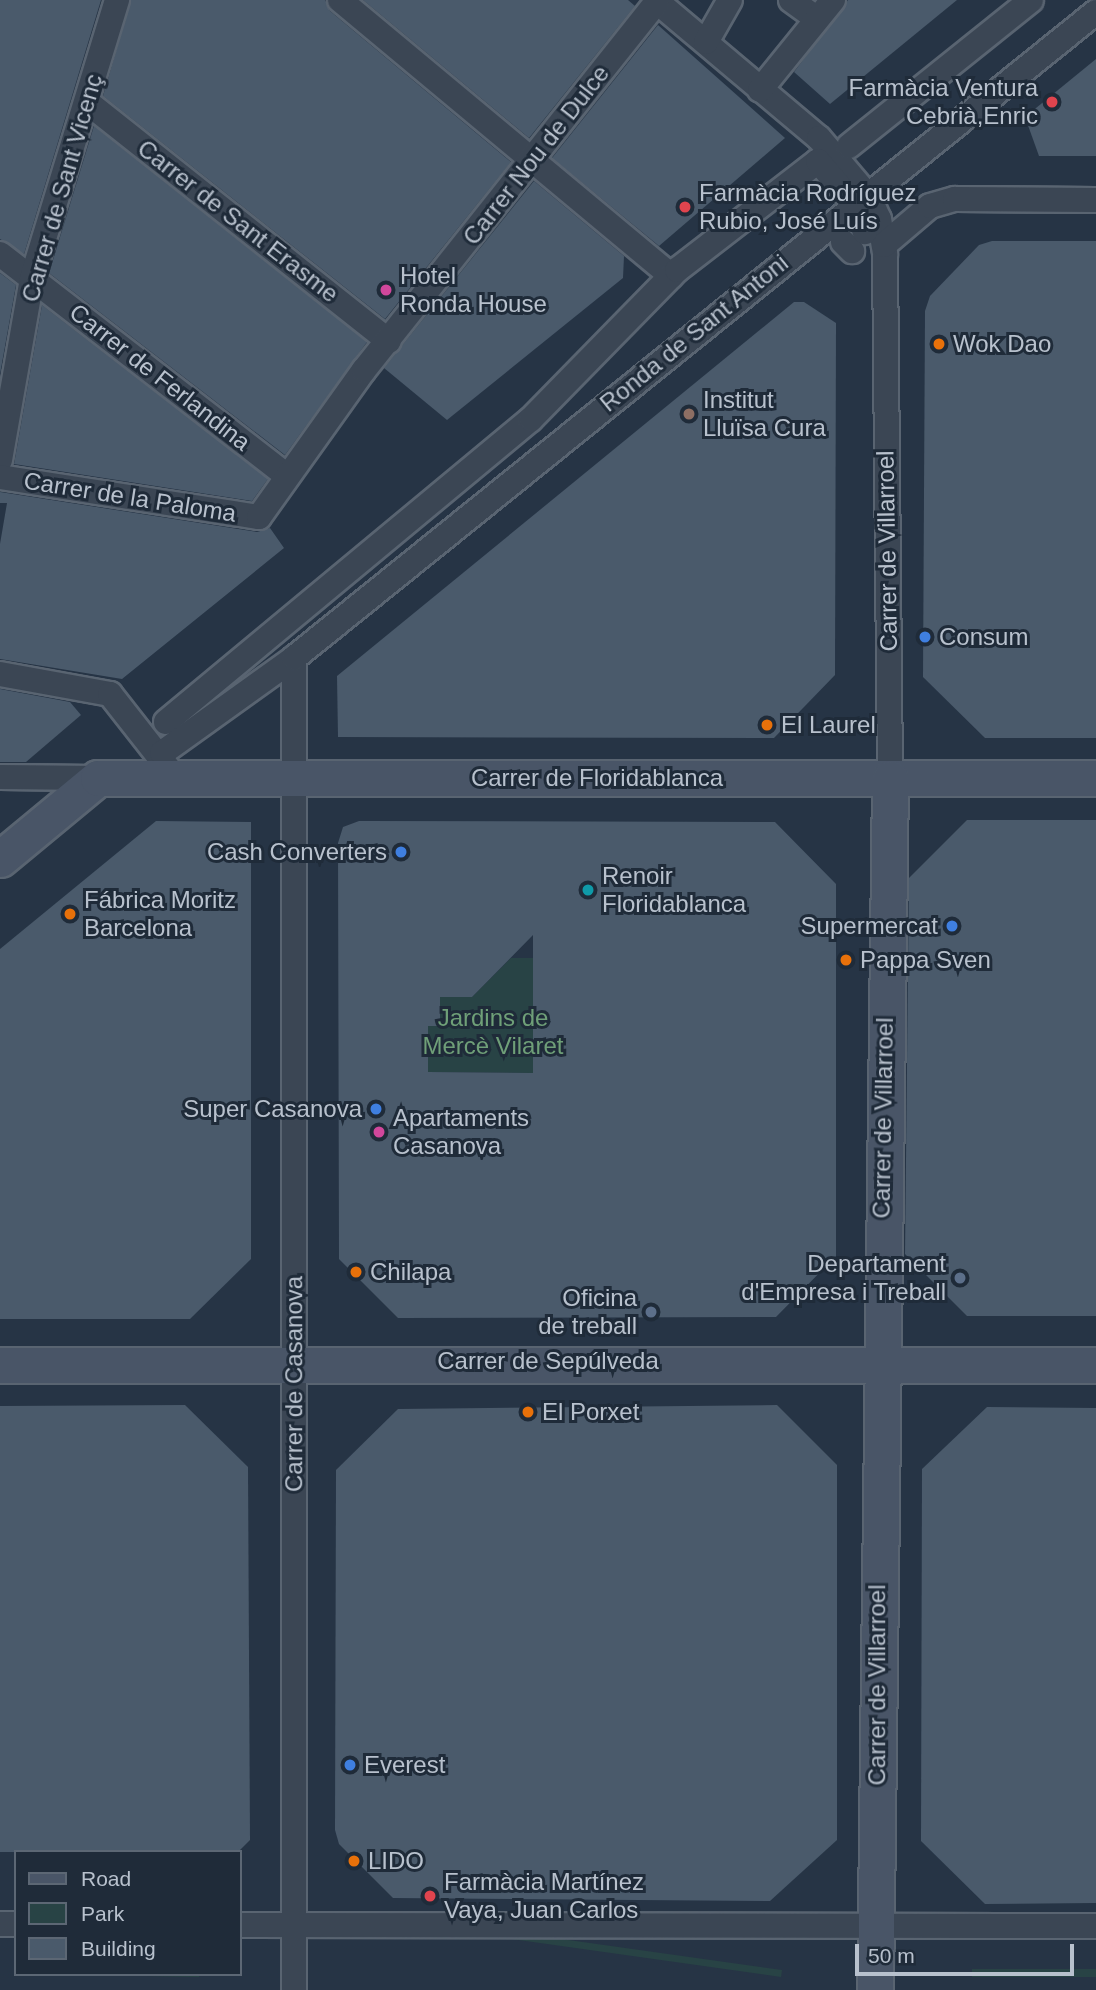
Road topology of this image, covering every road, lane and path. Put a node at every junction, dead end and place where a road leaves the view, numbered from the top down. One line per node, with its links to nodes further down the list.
1 (117, 0): 12 (street, Carrer de Sant Vicenç)
2 (341, 0): 14 (street)
3 (730, 0): 10 (street)
4 (791, 0): 9 (street)
5 (833, 0): 9 (street)
6 (1031, 0): 13 (street)
7 (656, 1): 10 (street); 14 (street, Carrer Nou de Dulce)
8 (1096, 12): 16 (street, Ronda de Sant Antoni)
9 (817, 19): 11 (street)
10 (706, 42): 11 (street)
11 (760, 90): 16 (street)
12 (87, 102): 20 (street, Carrer de Sant Vicenç); 21 (street, Carrer de Sant Erasme)
13 (849, 146)
14 (532, 160): 19 (street); 21 (street, Carrer Nou de Dulce)
15 (1096, 200): 17 (street)
16 (862, 201): 17 (street, Carrer de Villarroel); 19 (street, Ronda de Sant Antoni); 26 (street, Ronda de Sant Antoni)
17 (861, 242): 33 (street, Carrer de Villarroel)
18 (0, 254): 20 (street, Carrer de Ferlandina)
19 (671, 276): 28 (street, Ronda de Sant Antoni)
20 (32, 278): 22 (street, Carrer de Sant Vicenç); 23 (street, Carrer de Ferlandina)
21 (389, 341): 23 (street, Carrer Nou de Dulce)
22 (0, 460)
23 (285, 474): 25 (street, Carrer Nou de Dulce)
24 (0, 477): 25 (street, Carrer de la Paloma)
25 (259, 517)
26 (294, 658): 29 (street, Ronda de Sant Antoni); 32 (street)
27 (0, 674): 29 (street)
28 (166, 722)
29 (169, 765): 31 (street, Carrer de Floridablanca); 32 (street, Carrer de Floridablanca)
30 (0, 777): 31 (street)
31 (97, 778): 35 (street)
32 (295, 778): 33 (street, Carrer de Floridablanca); 36 (street, Carrer de Casanova)
33 (890, 778): 34 (street, Carrer de Floridablanca); 37 (street, Carrer de Villarroel)
34 (1096, 778)
35 (0, 859)
36 (294, 1360): 37 (street, Carrer de Sepúlveda); 38 (street, Carrer de Sepúlveda); 42 (street, Carrer de Casanova)
37 (879, 1361): 39 (street, Carrer de Sepúlveda); 40 (street, Carrer de Villarroel)
38 (0, 1365)
39 (1096, 1365)
40 (875, 1924): 42 (street); 43 (street); 45 (street, Carrer de Villarroel)
41 (242, 1925): 42 (street)
42 (292, 1925): 44 (street, Carrer de Casanova)
43 (1096, 1926)
44 (294, 1990)
45 (875, 1990)

